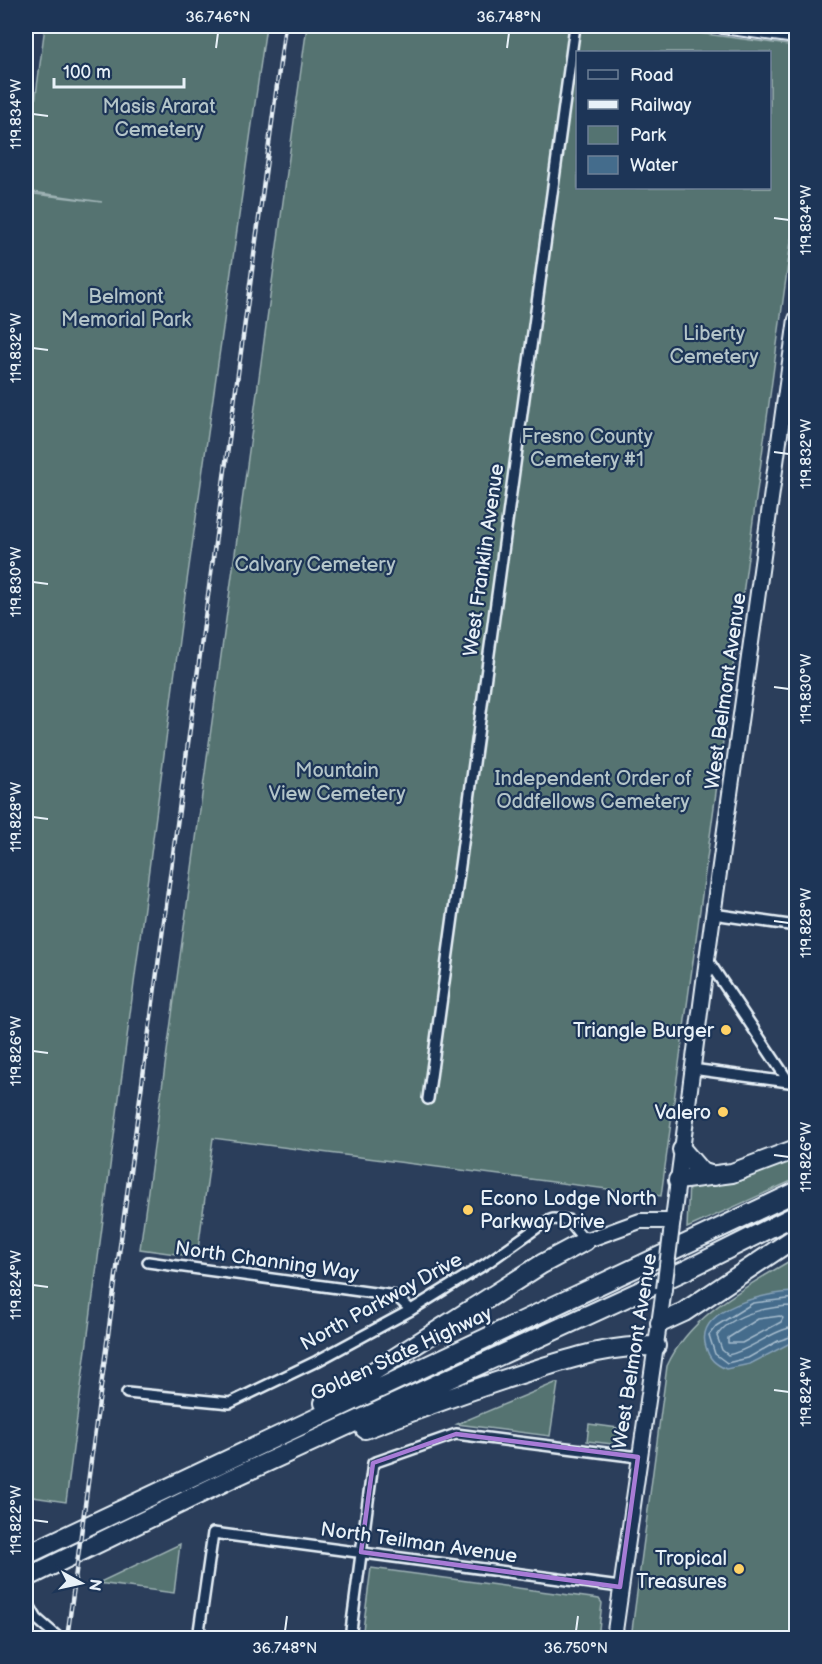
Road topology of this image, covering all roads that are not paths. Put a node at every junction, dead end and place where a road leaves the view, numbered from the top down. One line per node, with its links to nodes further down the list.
1 (575, 26): 10 (street, West Franklin Avenue)
2 (723, 26): 3 (main road)
3 (796, 36)
4 (796, 320): 5 (main road, West Belmont Avenue)
5 (713, 914): 6 (street); 7 (main road, West Belmont Avenue)
6 (796, 926)
7 (707, 959): 8 (main road, West Belmont Avenue); 9 (street)
8 (692, 1068): 9 (street); 12 (main road, West Belmont Avenue)
9 (793, 1083)
10 (428, 1100)
11 (796, 1149): 13 (highway)
12 (682, 1150): 13 (highway); 14 (main road, West Belmont Avenue)
13 (714, 1176): 14 (highway)
14 (678, 1180): 17 (main road, West Belmont Avenue)
15 (796, 1192): 25 (highway, Golden State Highway)
16 (796, 1215): 27 (highway)
17 (672, 1228): 19 (main road); 22 (main road, West Belmont Avenue, bridge)
18 (796, 1237): 22 (highway)
19 (585, 1242): 21 (street, North Parkway Drive); 25 (highway)
20 (148, 1262): 21 (street, North Channing Way)
21 (411, 1310): 24 (street, North Parkway Drive)
22 (660, 1323): 23 (main road, West Belmont Avenue)
23 (656, 1346): 26 (main road, West Belmont Avenue); 27 (highway)
24 (127, 1393)
25 (243, 1452): 29 (highway, Golden State Highway)
26 (638, 1457): 28 (street); 31 (main road, West Belmont Avenue)
27 (228, 1480): 30 (highway)
28 (361, 1552): 31 (street, North Teilman Avenue); 34 (street, North Teilman Avenue); 35 (street)
29 (26, 1555)
30 (26, 1578)
31 (620, 1587): 36 (main road, West Belmont Avenue)
32 (27, 1603): 33 (street)
33 (59, 1638)
34 (198, 1638)
35 (350, 1638)
36 (614, 1638)

